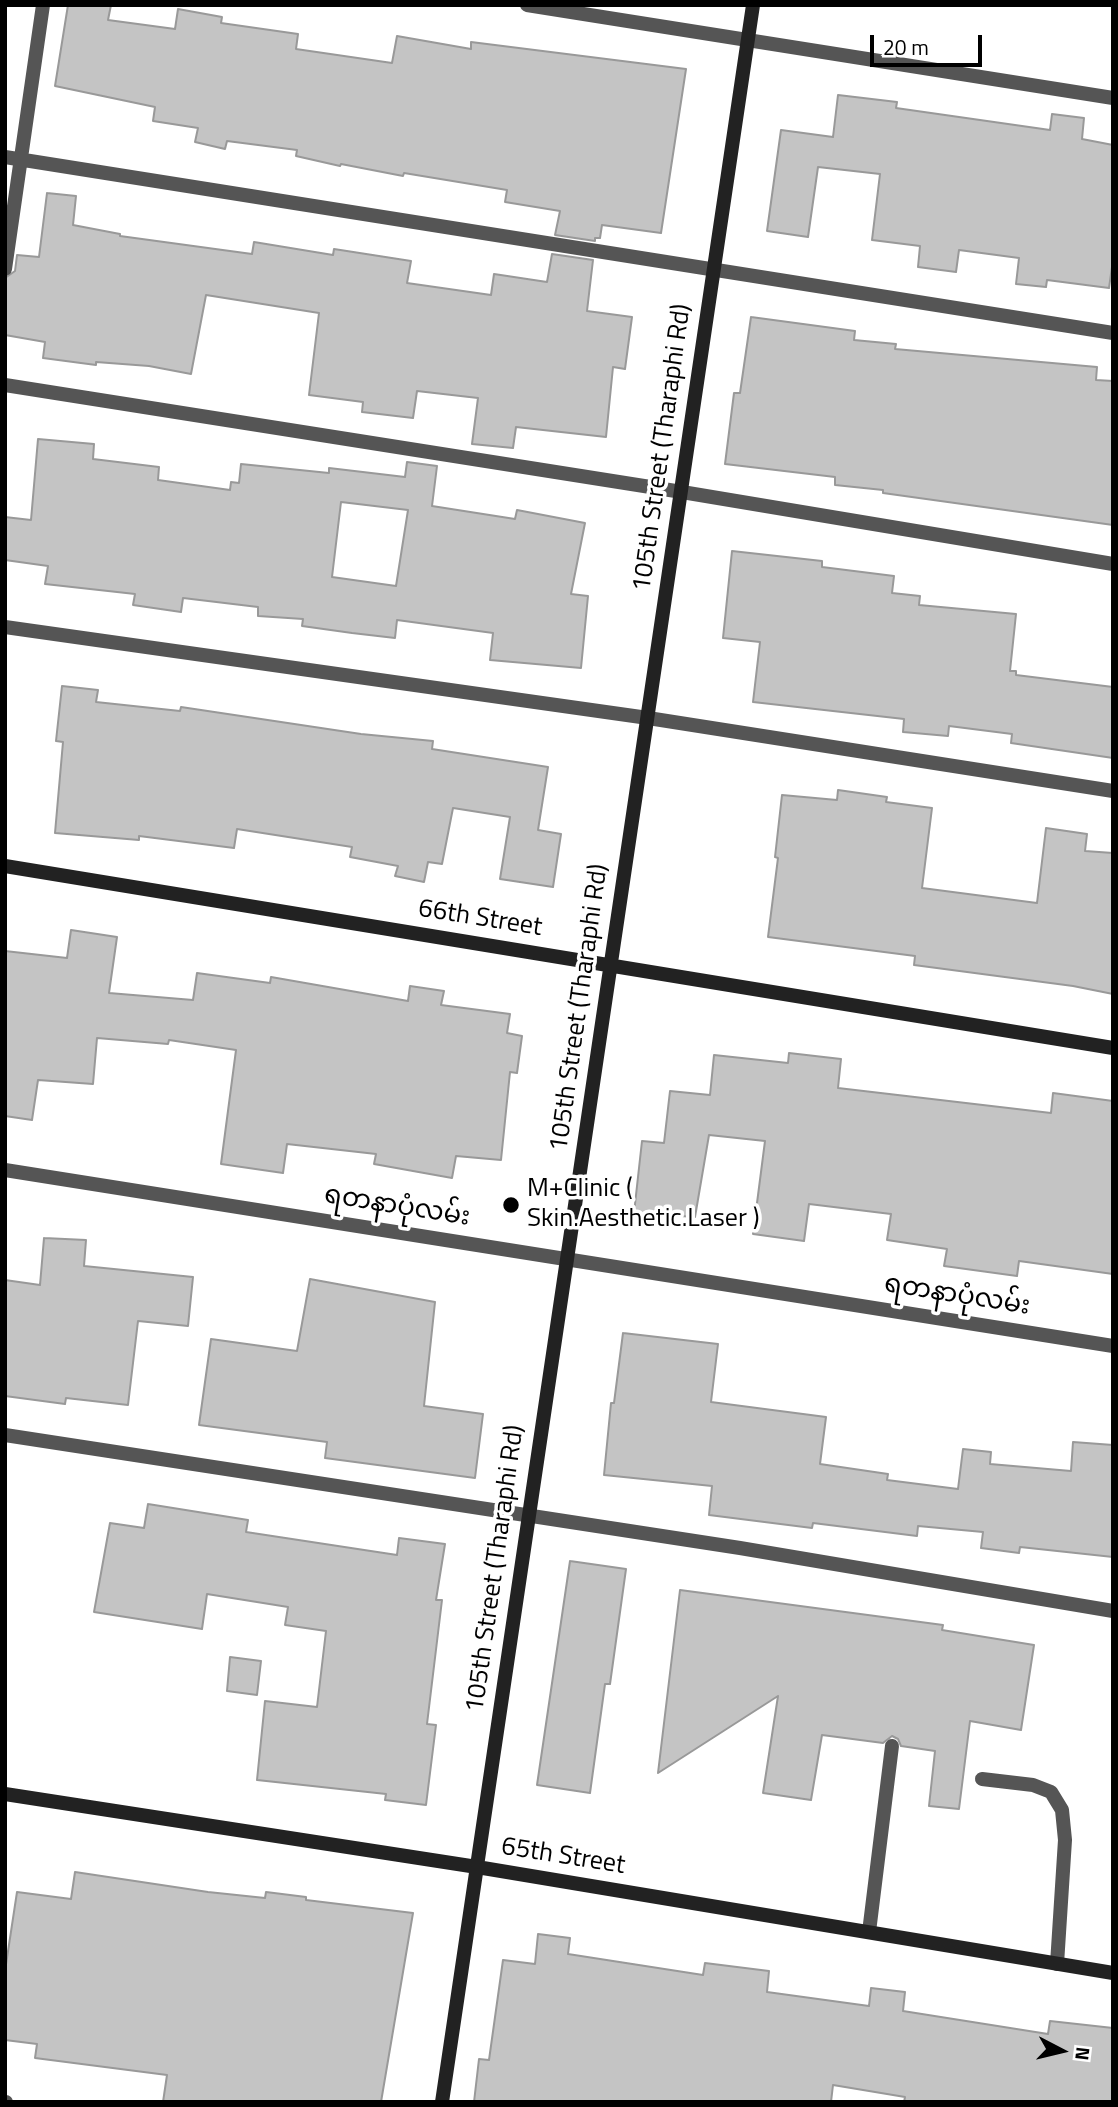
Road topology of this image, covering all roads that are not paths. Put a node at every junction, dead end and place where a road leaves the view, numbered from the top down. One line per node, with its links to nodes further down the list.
1 (43, 5): 7 (street)
2 (527, 5): 4 (street)
3 (753, 5): 4 (street, 105th Street (Tharaphi Rd))
4 (748, 40): 5 (street); 9 (street, 105th Street (Tharaphi Rd))
5 (1113, 98)
6 (5, 157): 7 (street)
7 (22, 160): 8 (street); 9 (street)
8 (5, 269)
9 (715, 269): 10 (street); 12 (street, 105th Street (Tharaphi Rd))
10 (1113, 333)
11 (5, 385): 12 (street)
12 (682, 492): 13 (street); 15 (street, 105th Street (Tharaphi Rd))
13 (1113, 564)
14 (5, 627): 15 (street)
15 (648, 718): 16 (street); 18 (street, 105th Street (Tharaphi Rd))
16 (1113, 791)
17 (5, 866): 18 (street, 66th Street)
18 (611, 966): 19 (street, 66th Street); 21 (street, 105th Street (Tharaphi Rd))
19 (1113, 1048)
20 (5, 1170): 21 (street, ရတနာပုံလမ်း)
21 (568, 1259): 22 (street, ရတနာပုံလမ်း); 24 (street, 105th Street (Tharaphi Rd))
22 (1113, 1346)
23 (5, 1435): 24 (street)
24 (529, 1516): 25 (street); 29 (street, 105th Street (Tharaphi Rd))
25 (1113, 1611)
26 (892, 1746): 30 (street)
27 (982, 1779): 31 (street)
28 (5, 1794): 29 (street, 65th Street)
29 (477, 1867): 30 (street, 65th Street); 33 (street, 105th Street (Tharaphi Rd))
30 (869, 1932): 31 (street, 65th Street)
31 (1057, 1964): 32 (street, 65th Street)
32 (1113, 1973)
33 (442, 2102)

